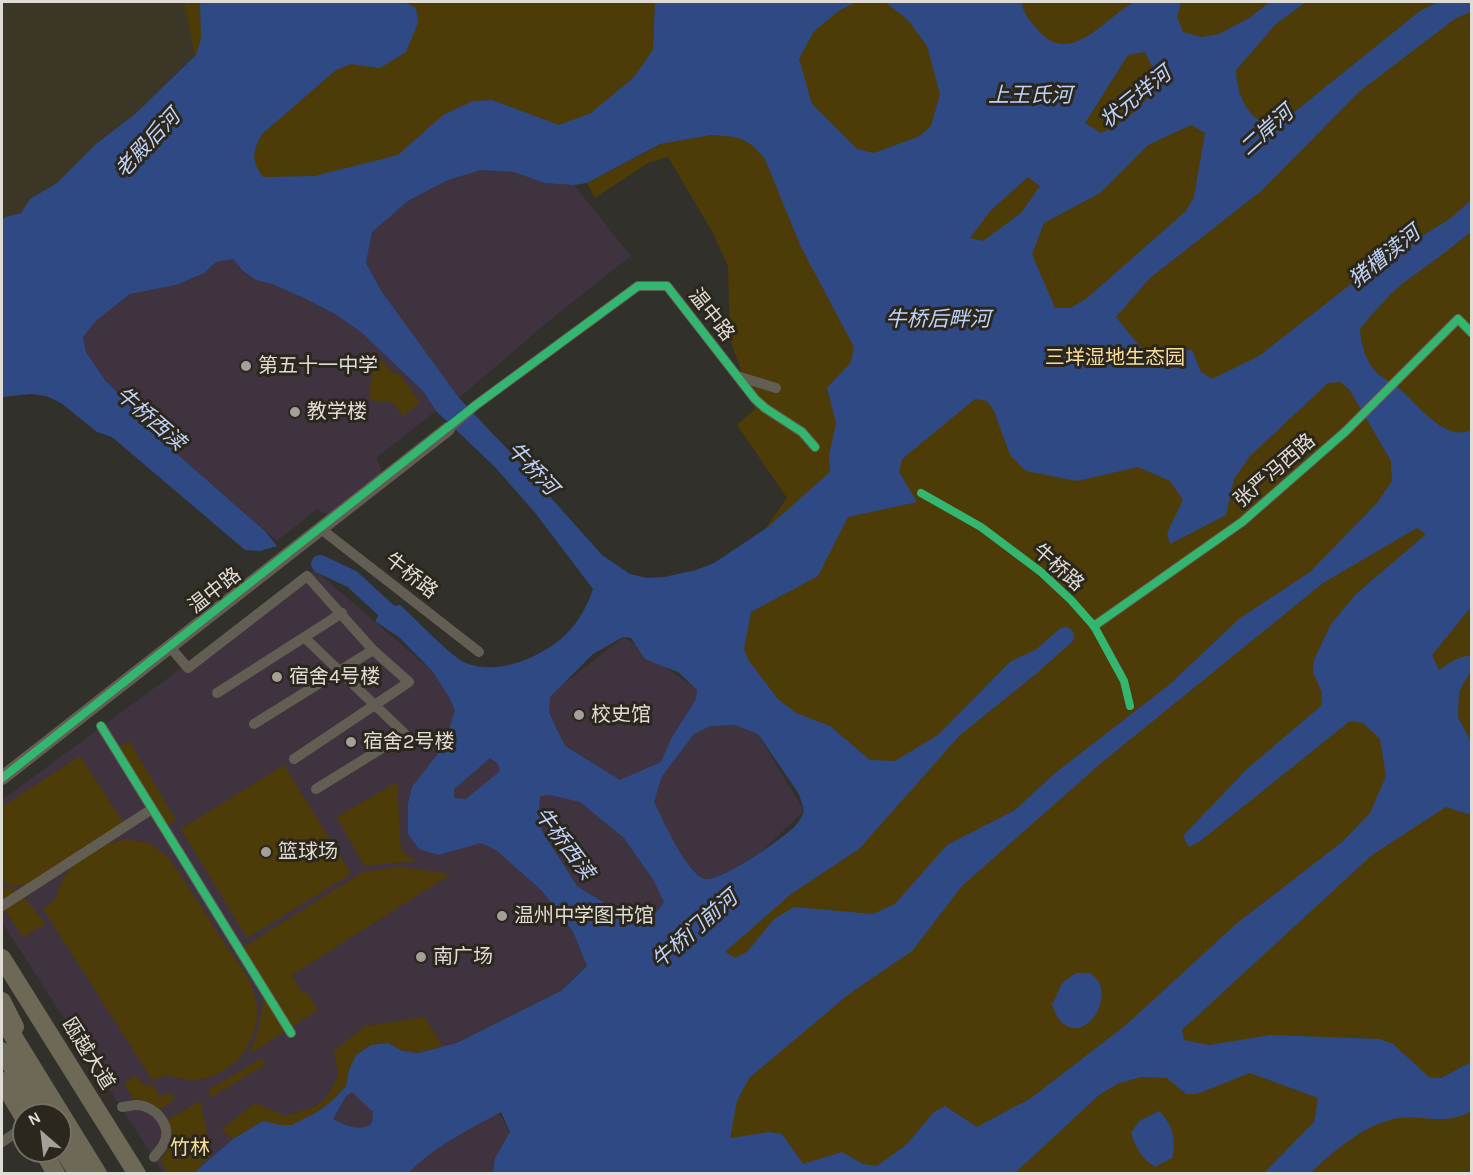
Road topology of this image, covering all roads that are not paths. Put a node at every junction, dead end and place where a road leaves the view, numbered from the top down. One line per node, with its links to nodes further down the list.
1 (1472, 333): 8 (street, 张严冯西路)
2 (737, 376): 3 (street); 4 (street, 温中路); 5 (street, 温中路)
3 (776, 387)
4 (448, 429): 6 (street, 温中路)
5 (815, 447)
6 (321, 529): 10 (street, 温中路); 12 (street, 牛桥路)
7 (342, 613): 9 (street); 10 (street); 11 (street)
8 (1094, 626)
9 (305, 638): 13 (street); 14 (street)
10 (170, 647): 19 (street, 温中路)
11 (373, 650): 13 (street); 15 (street)
12 (479, 652)
13 (339, 671): 15 (street); 16 (street)
14 (217, 693)
15 (374, 705): 18 (street); 20 (street)
16 (254, 724)
17 (100, 726): 21 (street)
18 (294, 759)
19 (2, 778)
20 (316, 789)
21 (152, 810): 22 (street); 26 (street)
22 (2, 906)
23 (2, 958): 37 (highway, 瓯越大道)
24 (2, 1001): 28 (highway)
25 (2, 1018): 28 (highway)
26 (291, 1033)
27 (2, 1051): 32 (highway)
28 (38, 1078): 36 (highway)
29 (2, 1081): 31 (highway)
30 (2, 1100): 34 (highway)
31 (12, 1103)
32 (34, 1103)
33 (122, 1107): 35 (street)
34 (12, 1113)
35 (154, 1157)
36 (98, 1173)
37 (137, 1173)

